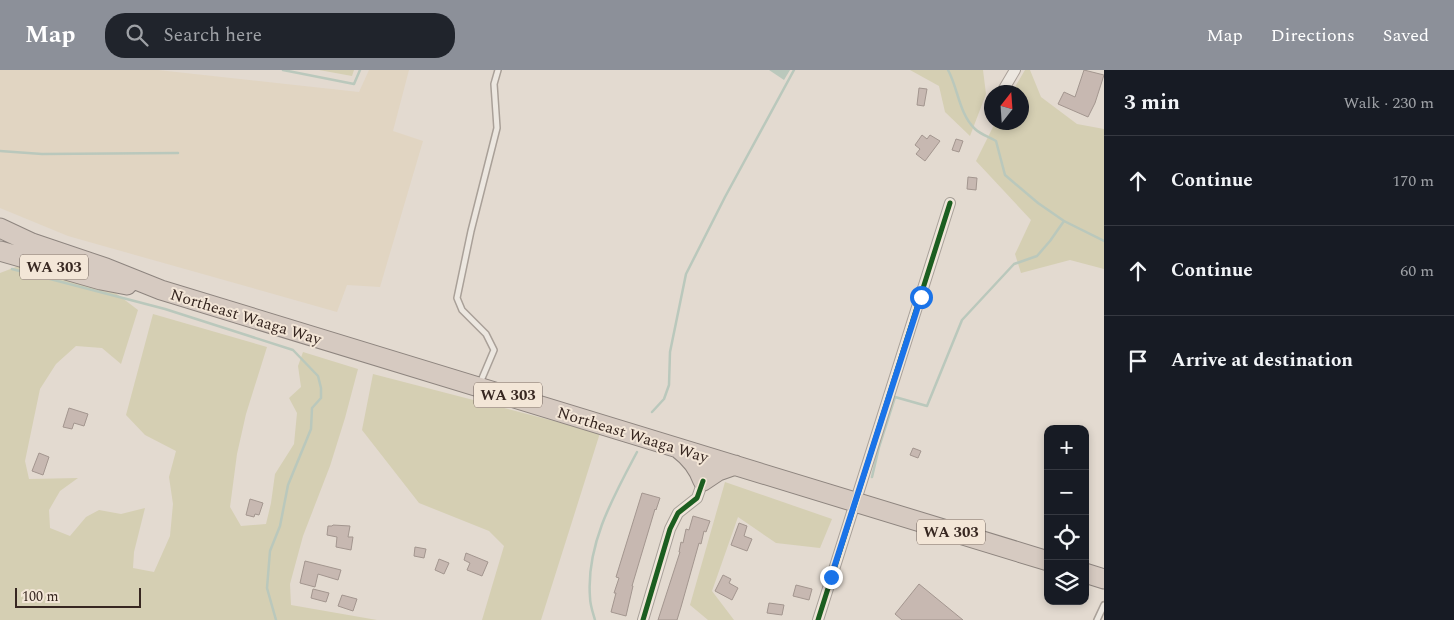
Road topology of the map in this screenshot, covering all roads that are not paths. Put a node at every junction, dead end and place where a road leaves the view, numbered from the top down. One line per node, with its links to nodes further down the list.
1 (498, 70): 10 (lane)
2 (1015, 70): 3 (street)
3 (1006, 85)
4 (950, 203): 14 (street)
5 (0, 228): 7 (highway)
6 (0, 234): 7 (highway, WA 303)
7 (32, 244): 9 (highway, WA 303)
8 (2, 253): 9 (highway, WA 303)
9 (161, 290): 10 (highway, Northeast Waaga Way / WA 303)
10 (479, 386): 11 (highway, Northeast Waaga Way / WA 303)
11 (677, 447): 12 (highway, Northeast Waaga Way / WA 303); 13 (highway)
12 (734, 465): 13 (highway); 14 (highway, Northeast Waaga Way / WA 303)
13 (703, 481): 19 (street)
14 (854, 502): 15 (highway, Northeast Waaga Way / WA 303); 20 (street)
15 (1045, 560)
16 (1089, 574): 17 (highway)
17 (1104, 580)
18 (1104, 605): 21 (lane)
19 (643, 620)
20 (818, 620)
21 (1097, 620)

